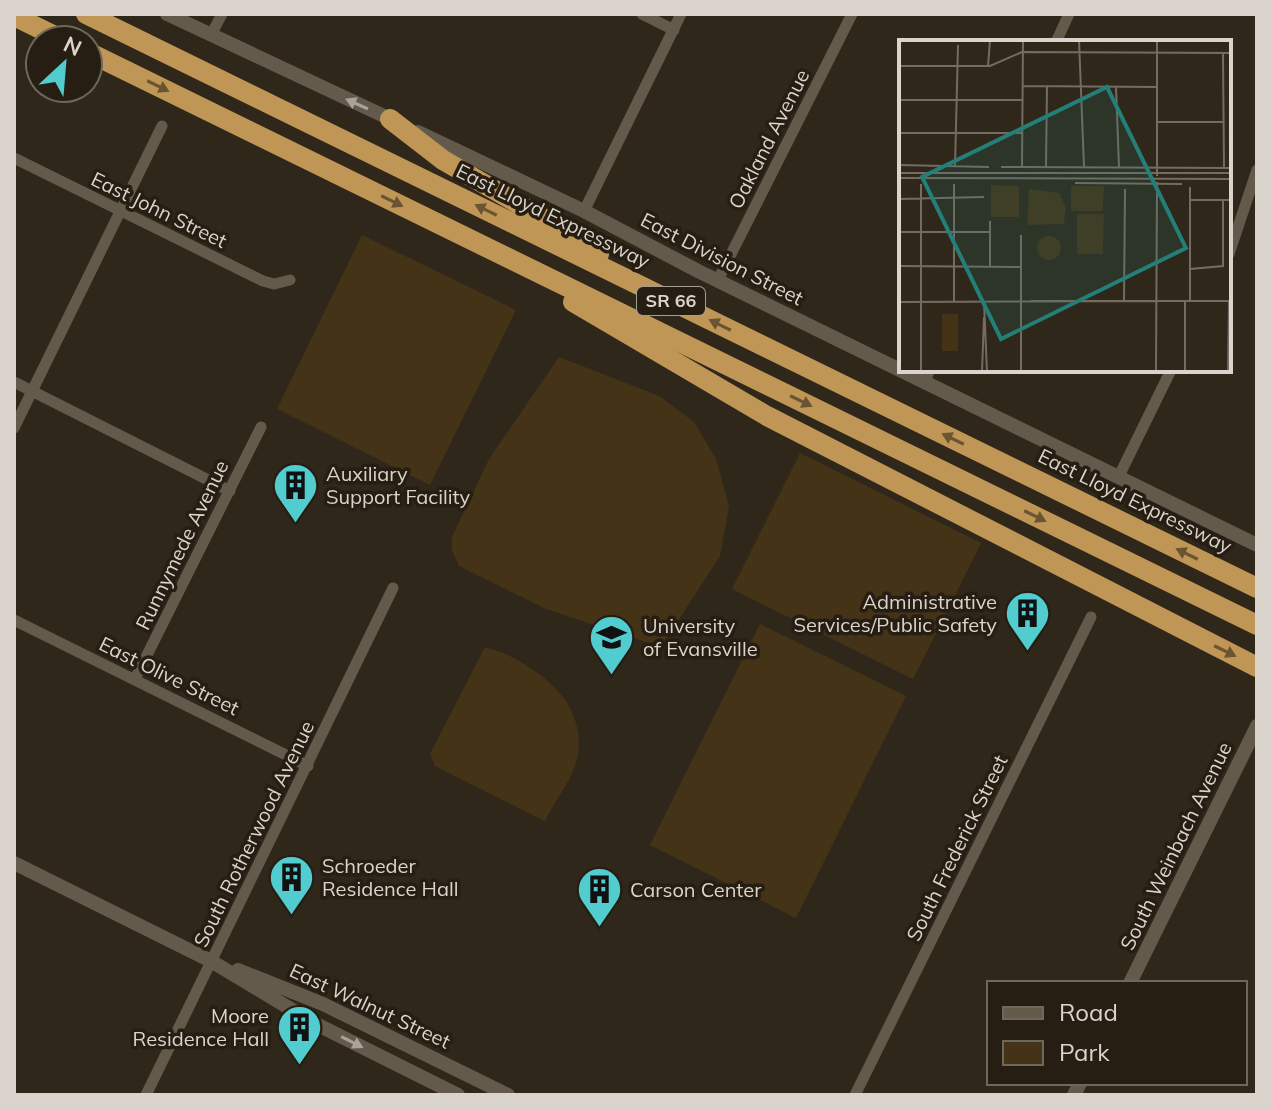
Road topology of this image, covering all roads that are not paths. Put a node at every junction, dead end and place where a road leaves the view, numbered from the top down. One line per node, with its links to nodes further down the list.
1 (86, 14): 22 (highway, East Lloyd Expressway / SR 66, one-way to 1)
2 (167, 14): 9 (street, East Division Street)
3 (222, 14): 9 (street)
4 (642, 14): 8 (street)
5 (681, 14): 8 (street)
6 (852, 14): 21 (street, Oakland Avenue)
7 (1069, 14): 10 (street)
8 (674, 30): 17 (street)
9 (211, 35): 12 (street, East Division Street, one-way to 9)
10 (1057, 40)
11 (104, 60): 18 (highway, SR 66, one-way to 18)
12 (390, 119): 17 (street, East Division Street); 22 (highway)
13 (162, 126): 16 (street)
14 (14, 158): 16 (street, East John Street)
15 (1257, 170): 19 (street)
16 (120, 211): 20 (street, East John Street); 27 (street)
17 (584, 211): 21 (street, East Division Street)
18 (478, 243): 37 (highway, SR 66, one-way to 37); 38 (highway, one-way to 38)
19 (1231, 248)
20 (290, 280)
21 (718, 280): 23 (street, East Division Street)
22 (662, 297): 34 (highway, East Lloyd Expressway / SR 66, one-way to 22)
23 (899, 363)
24 (1170, 372): 30 (street)
25 (927, 376): 30 (street, East Division Street)
26 (14, 382): 27 (street)
27 (32, 391): 29 (street); 31 (street)
28 (261, 427): 31 (street, Runnymede Avenue)
29 (14, 428)
30 (1118, 478): 32 (street, East Division Street)
31 (230, 491): 39 (street, Runnymede Avenue)
32 (1257, 545)
33 (393, 588): 41 (street, South Rotherwood Avenue)
34 (1257, 588)
35 (1091, 617): 48 (street, South Frederick Street)
36 (14, 620): 39 (street, East Olive Street)
37 (1257, 625)
38 (1257, 667)
39 (135, 679): 41 (street, East Olive Street)
40 (1257, 726): 44 (street, South Weinbach Avenue)
41 (308, 766): 43 (street, South Rotherwood Avenue)
42 (14, 863): 43 (street, East Walnut Street)
43 (211, 961): 45 (street, South Rotherwood Avenue); 46 (street, East Walnut Street, one-way to 46); 47 (street, East Walnut Street)
44 (1131, 981)
45 (146, 1095)
46 (458, 1095)
47 (508, 1095)
48 (855, 1095)

